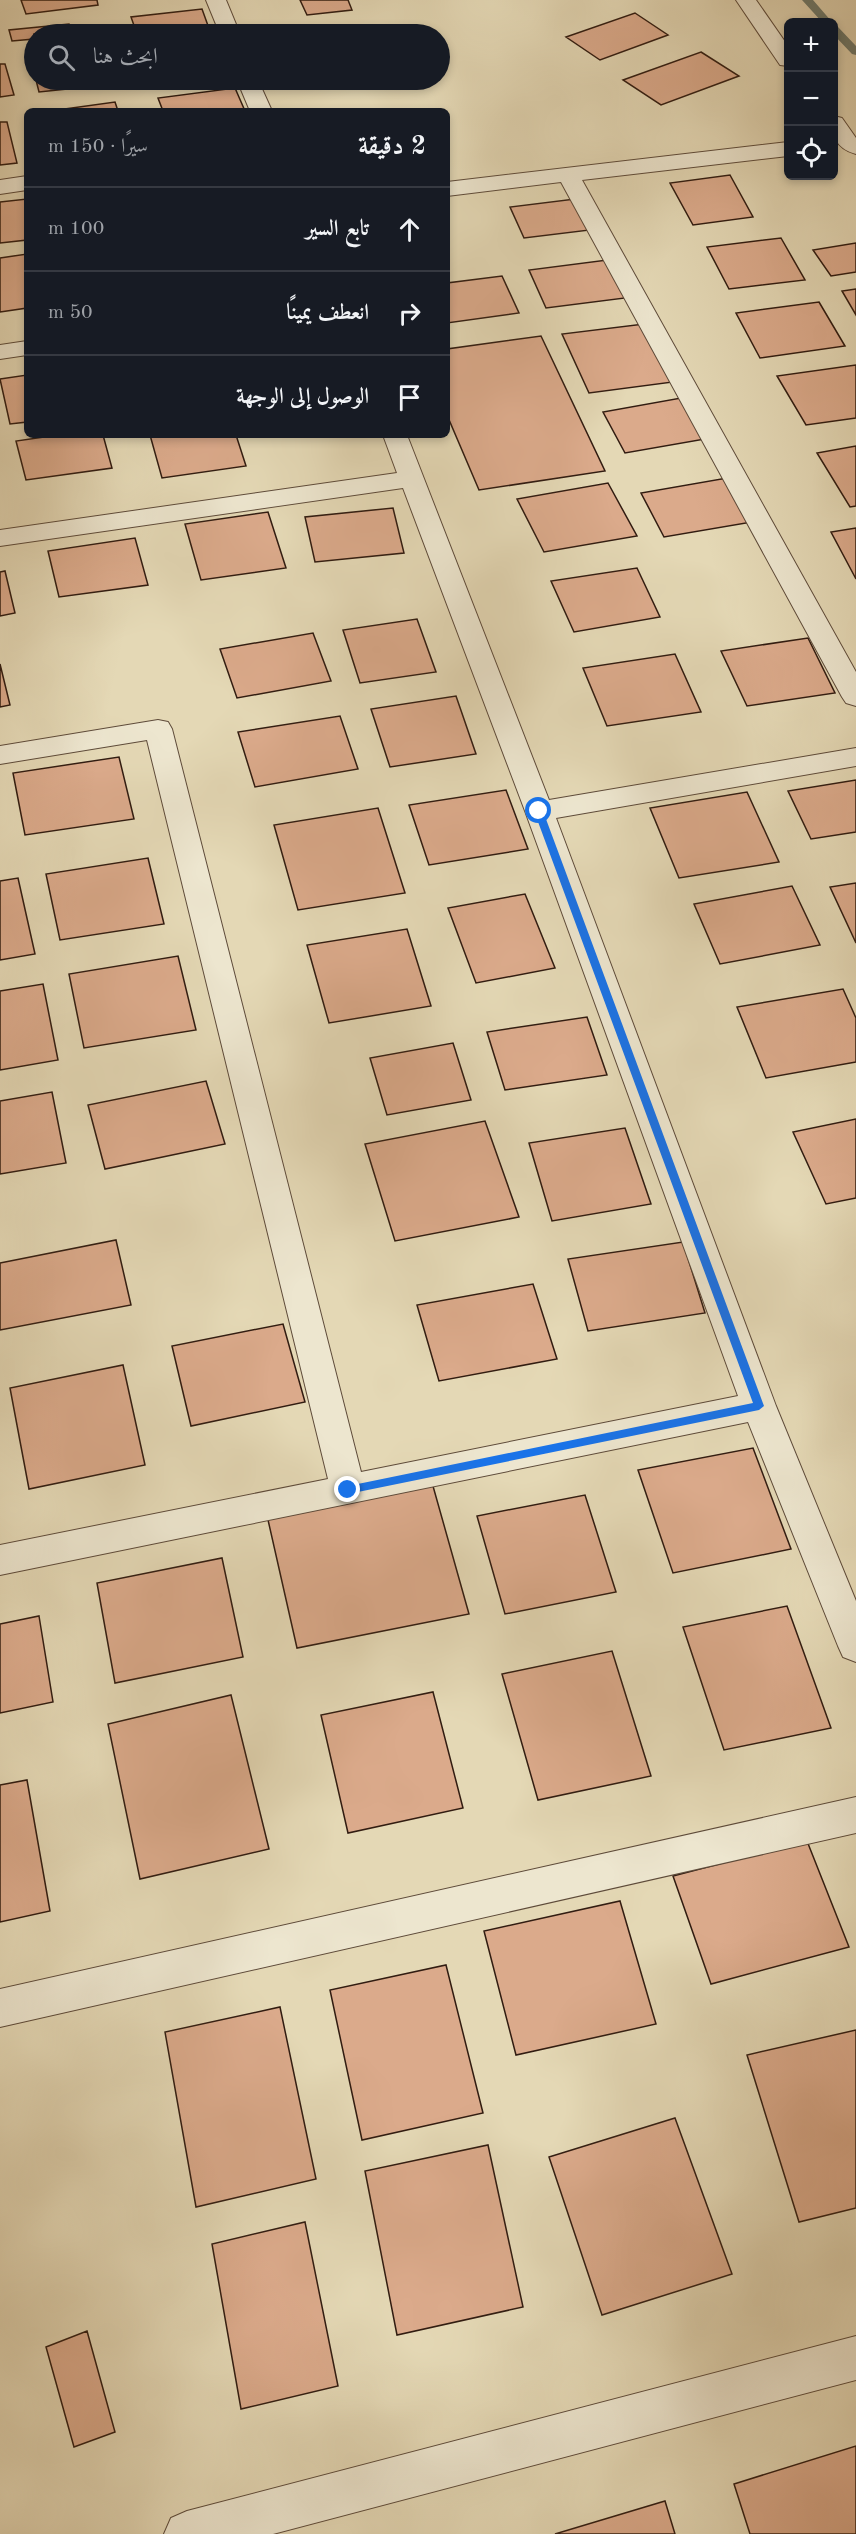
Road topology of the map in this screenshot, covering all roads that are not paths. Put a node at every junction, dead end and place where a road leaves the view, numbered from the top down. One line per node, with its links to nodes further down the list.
1 (216, 0): 3 (street)
2 (746, 0): 4 (street)
3 (226, 24)
4 (784, 53)
5 (252, 90): 6 (street)
6 (260, 108)
7 (836, 126): 8 (street)
8 (848, 147)
9 (784, 149): 10 (street)
10 (568, 175): 13 (street); 19 (street)
11 (24, 183): 12 (street)
12 (0, 187)
13 (450, 189)
14 (24, 348): 15 (street)
15 (0, 352)
16 (395, 438): 17 (street)
17 (411, 479): 18 (street); 22 (street)
18 (0, 538)
19 (856, 697)
20 (0, 754): 24 (street)
21 (856, 757): 22 (street)
22 (539, 811): 23 (street)
23 (759, 1406): 24 (street); 26 (street)
24 (348, 1490): 25 (street)
25 (0, 1560)
26 (856, 1646)
27 (856, 1815): 28 (street)
28 (0, 2008)
29 (856, 2358): 30 (street)
30 (187, 2534)

